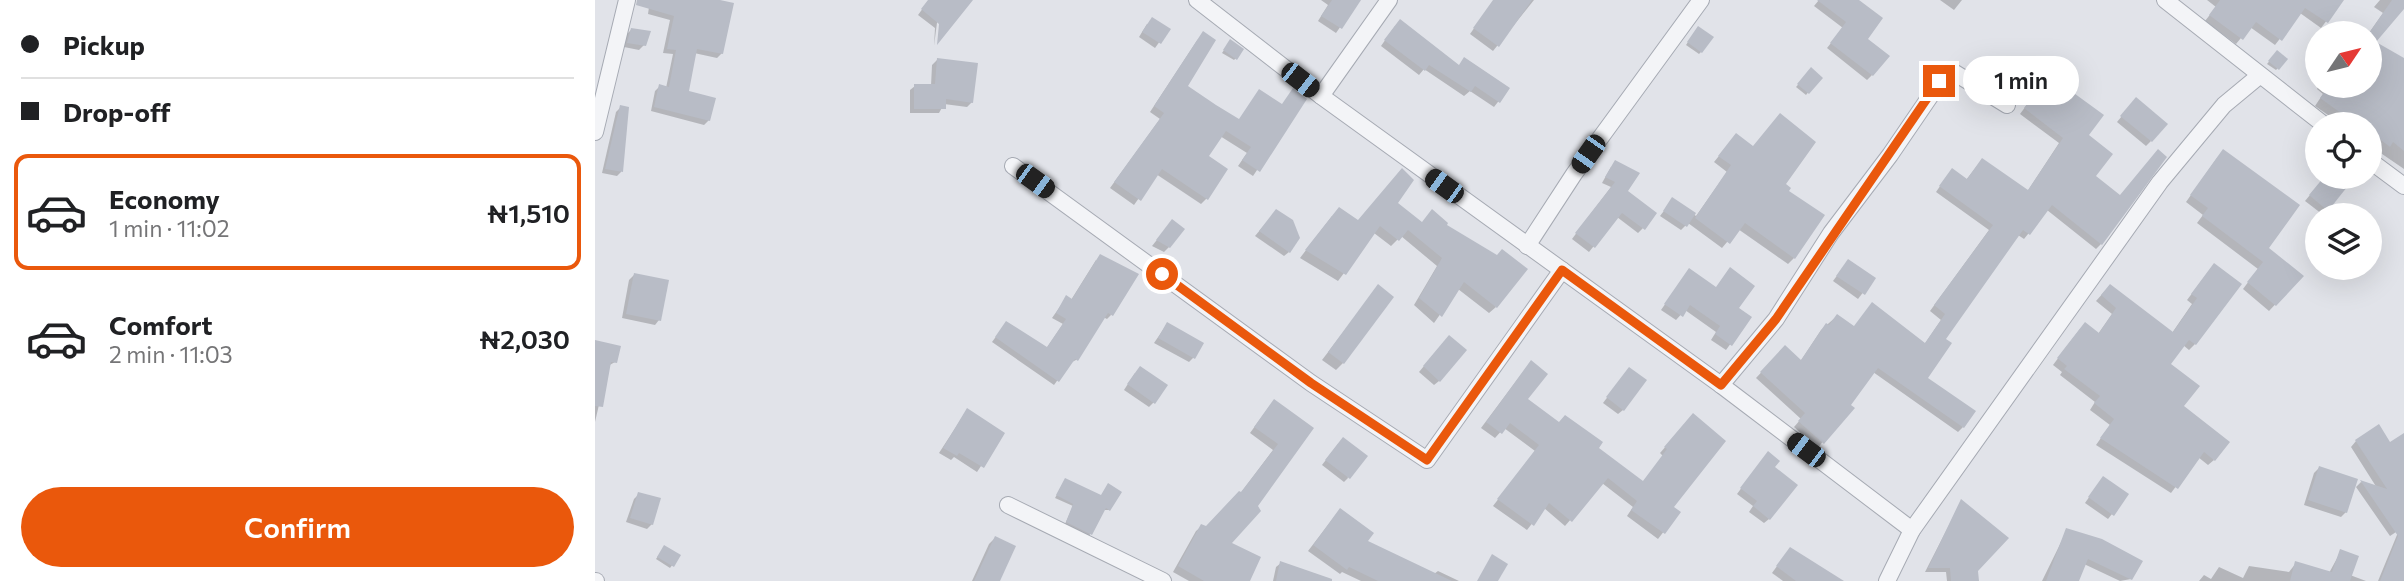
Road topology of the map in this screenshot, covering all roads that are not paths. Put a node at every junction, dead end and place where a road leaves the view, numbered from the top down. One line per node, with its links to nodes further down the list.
1 (627, 0): 10 (street)
2 (1197, 0): 7 (street)
3 (1389, 0): 7 (street)
4 (1701, 0): 14 (street)
5 (2165, 0): 6 (street)
6 (2259, 76): 9 (street); 18 (street)
7 (1321, 96): 14 (street)
8 (2007, 105): 16 (street)
9 (2307, 112)
10 (595, 132)
11 (1013, 166): 15 (street)
12 (2382, 170): 13 (street)
13 (2404, 186)
14 (1527, 246): 15 (street)
15 (1562, 270): 16 (street)
16 (1721, 385): 18 (street)
17 (1008, 505): 19 (street)
18 (1912, 530): 20 (street)
19 (1163, 581)
20 (1887, 581)

